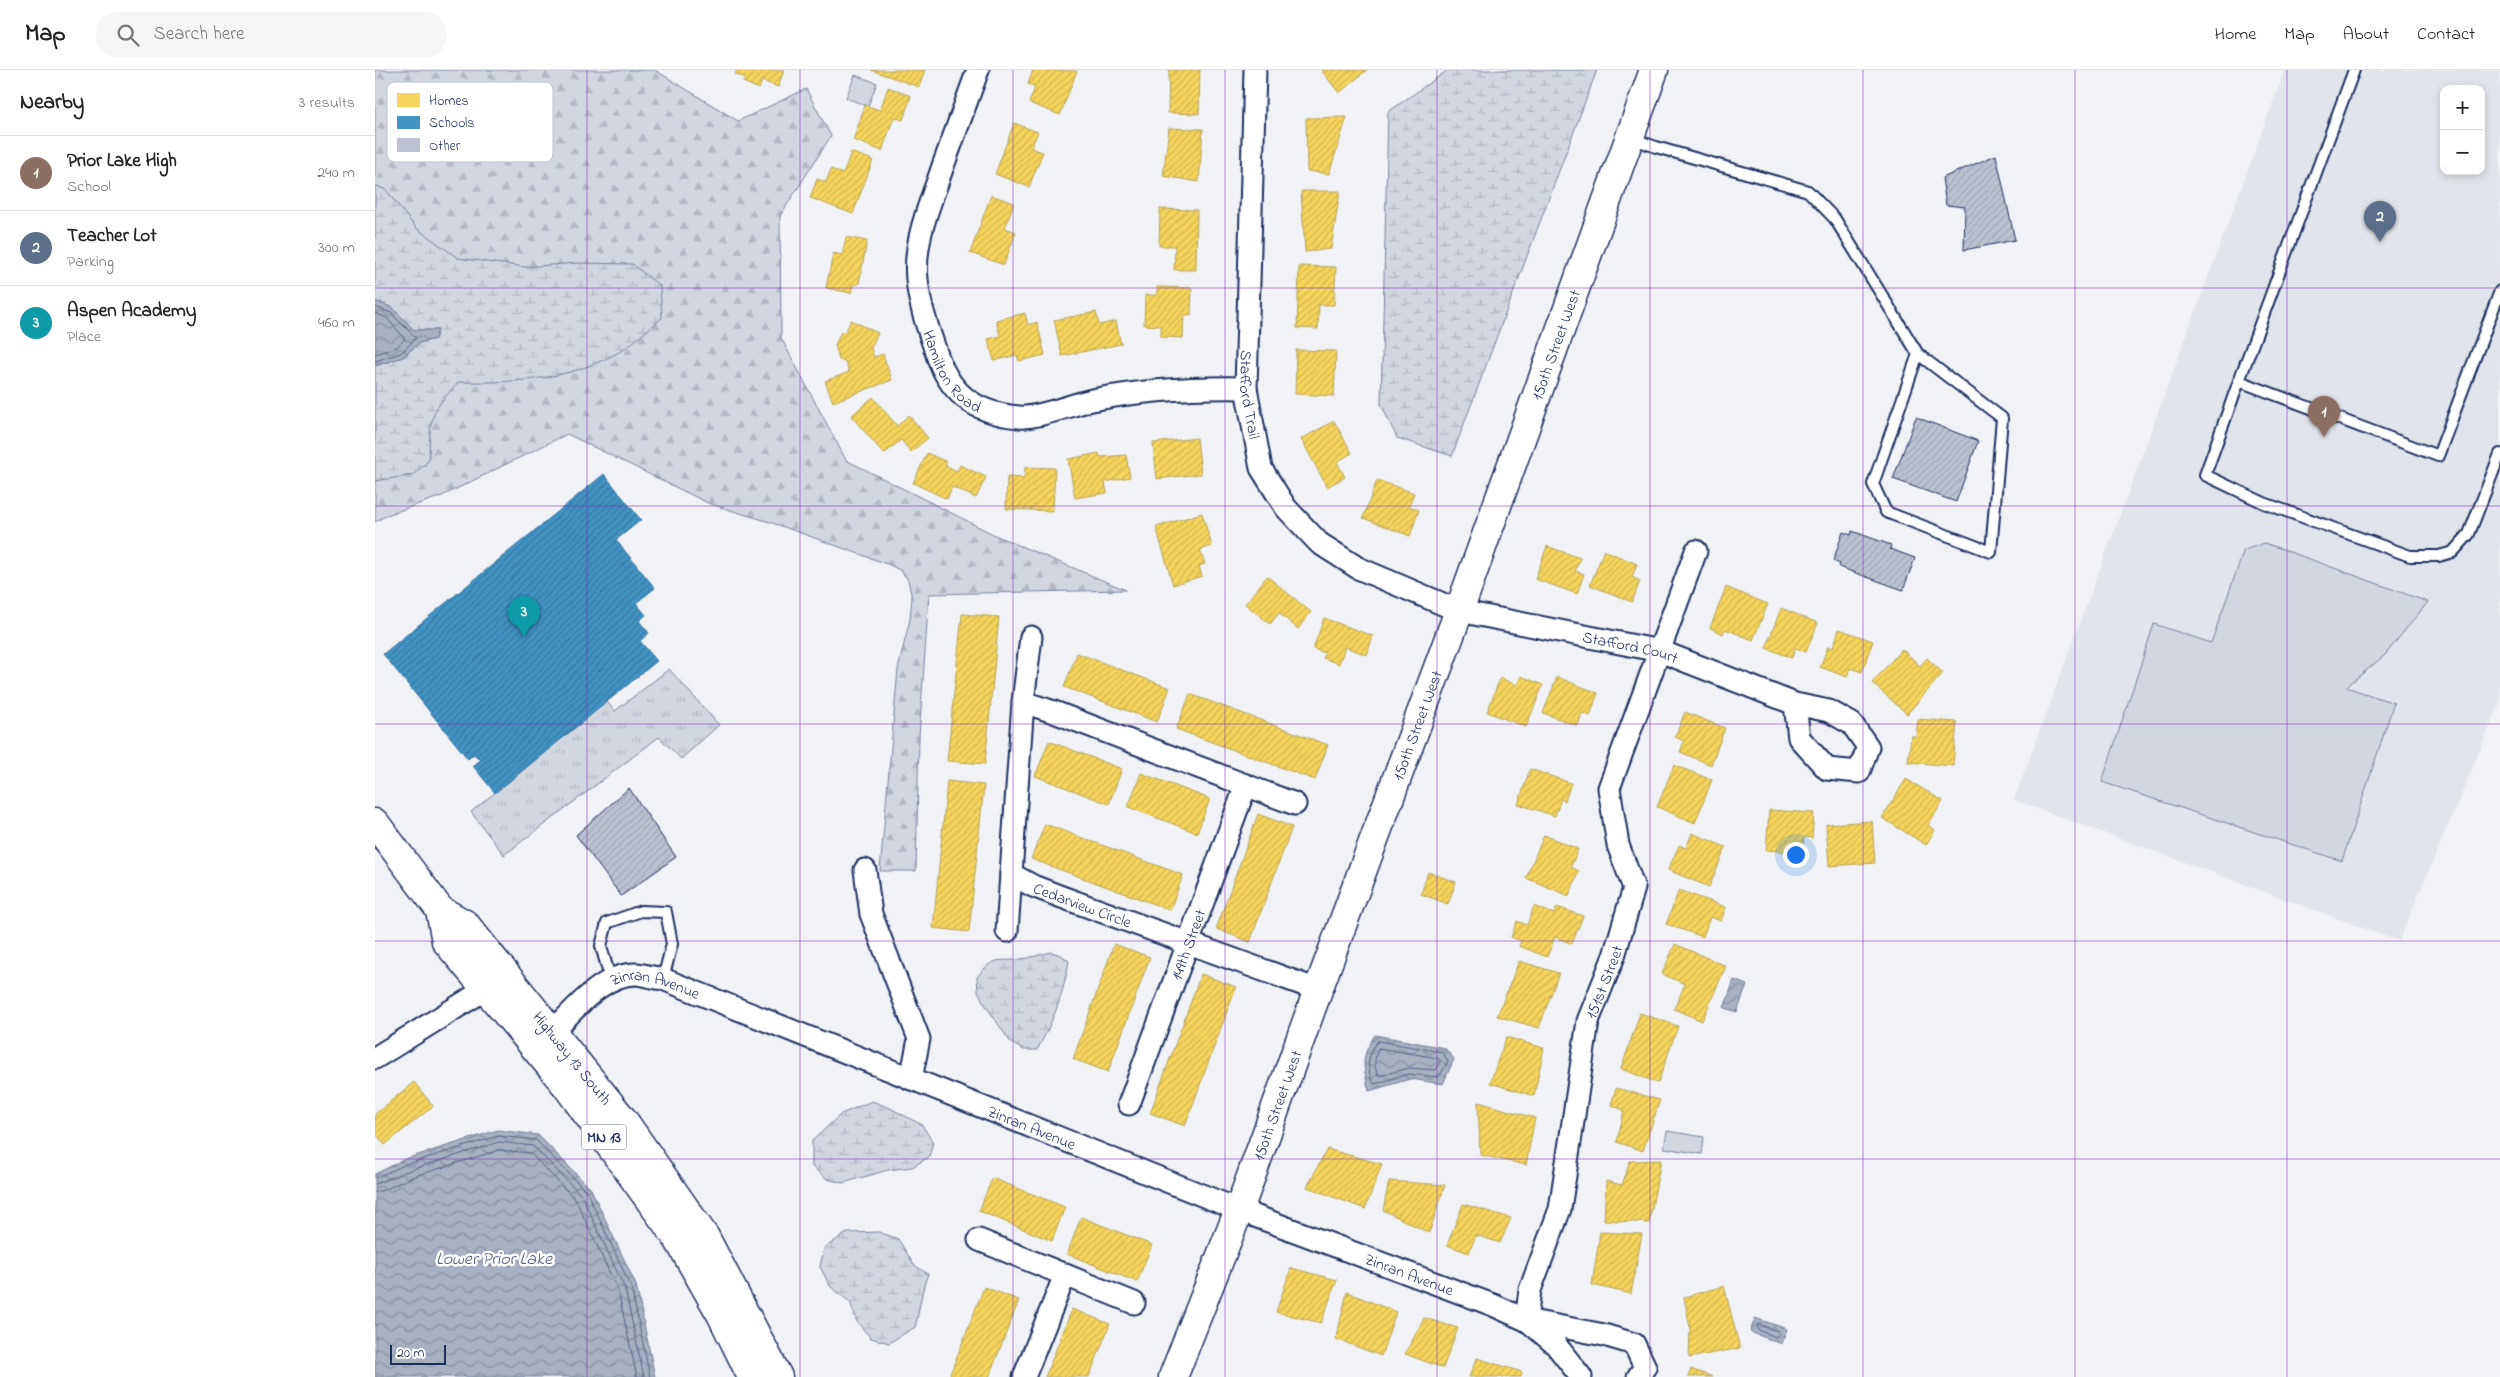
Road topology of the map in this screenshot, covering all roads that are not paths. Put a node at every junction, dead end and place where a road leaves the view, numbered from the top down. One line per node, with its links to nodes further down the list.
1 (978, 70): 9 (street, Hamilton Road)
2 (1255, 70): 9 (street, Stafford Trail)
3 (1654, 70): 5 (street, 150th Street West)
4 (2354, 70): 8 (lane)
5 (1630, 137): 7 (lane); 12 (street, 150th Street West)
6 (2500, 291): 8 (lane)
7 (1918, 354): 7 (lane)
8 (2239, 381): 10 (lane)
9 (1246, 388): 12 (street, Stafford Trail)
10 (2500, 454)
11 (1696, 552): 14 (street, 151st Street)
12 (1459, 611): 14 (street, Stafford Court); 28 (street, 150th Street West)
13 (1031, 637): 15 (street)
14 (1660, 651): 16 (street, Stafford Court); 37 (street, 151st Street)
15 (1023, 702): 17 (street); 21 (street)
16 (1795, 704)
17 (1246, 785): 18 (street); 24 (street, 149th Street)
18 (1295, 804)
19 (375, 823): 22 (street, Highway 13 South / MN 13)
20 (865, 870): 31 (street)
21 (1011, 874): 23 (street); 24 (street, Cedarview Circle)
22 (440, 910): 27 (street, Highway 13 South / MN 13); 29 (street, Highway 13 South / MN 13)
23 (1007, 931)
24 (1187, 944): 28 (street, Cedarview Circle); 32 (street, 149th Street)
25 (663, 979): 26 (street, Zinran Avenue); 26 (lane); 31 (street, Zinran Avenue)
26 (611, 981): 29 (street, Zinran Avenue)
27 (486, 989): 30 (street); 38 (street, Highway 13 South / MN 13)
28 (1318, 990): 33 (street, 150th Street West)
29 (552, 1032): 39 (street, Highway 13 South / MN 13)
30 (375, 1058)
31 (911, 1079): 33 (street, Zinran Avenue)
32 (1129, 1104)
33 (1239, 1210): 37 (street, Zinran Avenue); 41 (street, 150th Street West)
34 (979, 1240): 35 (street)
35 (1065, 1275): 36 (street); 40 (street)
36 (1134, 1304)
37 (1526, 1320): 42 (street, Zinran Avenue); 43 (street, Zinran Avenue)
38 (753, 1377)
39 (778, 1377)
40 (1024, 1377)
41 (1173, 1377)
42 (1581, 1377)
43 (1639, 1377)

